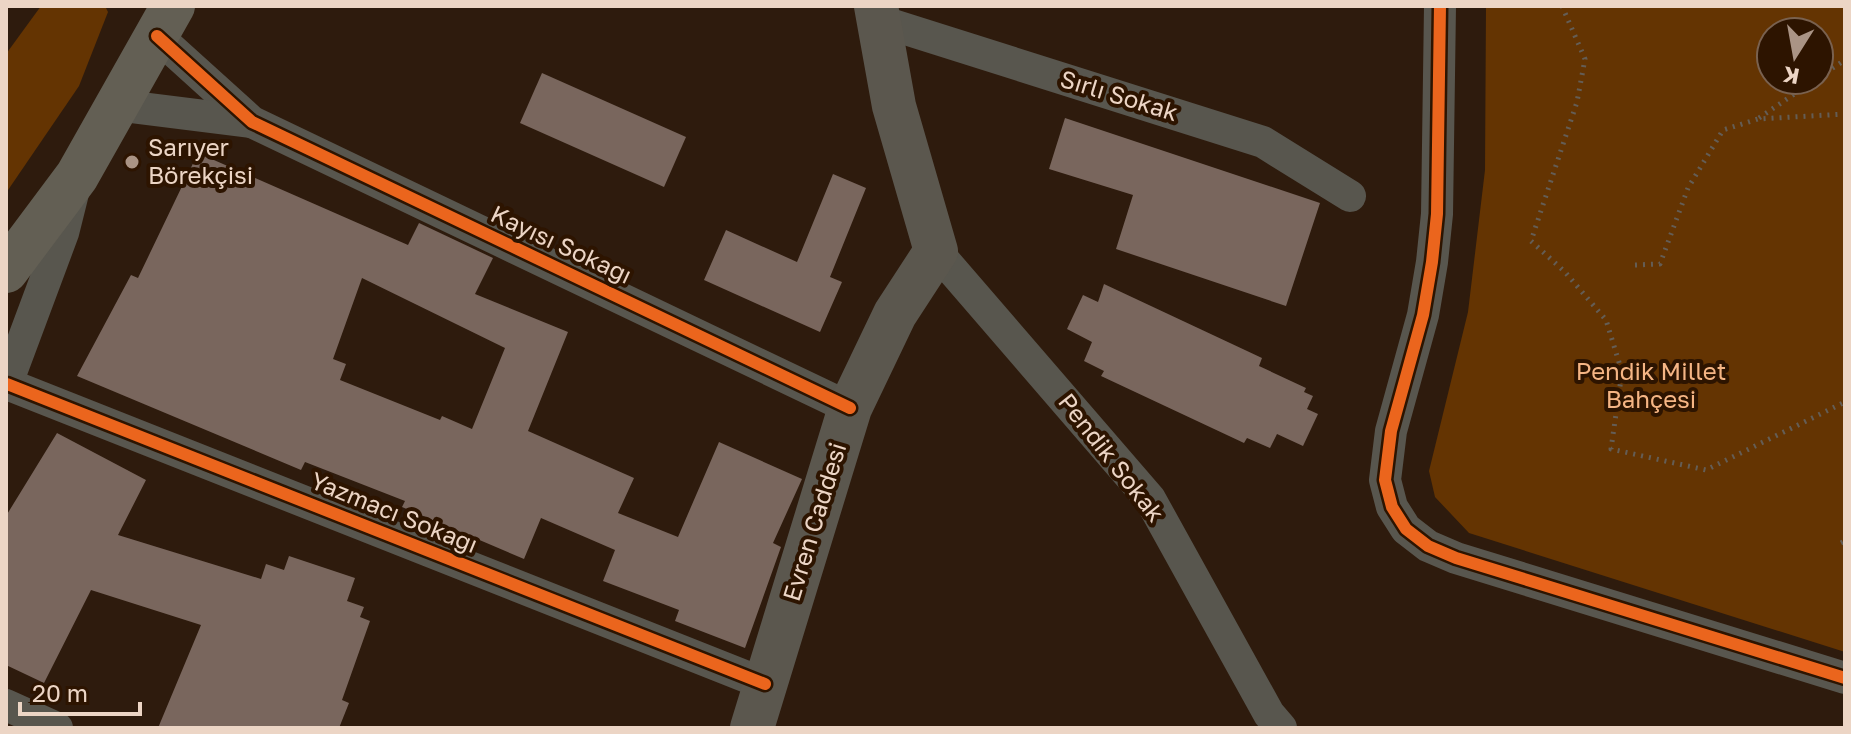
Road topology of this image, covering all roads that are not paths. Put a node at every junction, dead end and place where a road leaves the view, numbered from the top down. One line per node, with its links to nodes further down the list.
1 (1440, 6): 12 (street)
2 (877, 13): 7 (street, Sırlı Sokak); 8 (street)
3 (161, 16): 4 (main road); 5 (street)
4 (116, 105): 5 (street); 6 (main road)
5 (252, 122): 11 (street, Kayısı Sokağı)
6 (77, 176): 9 (main road); 10 (street)
7 (1350, 196)
8 (936, 251): 11 (street, Evren Caddesi); 17 (street, Pendik Sokak)
9 (6, 271)
10 (7, 385): 13 (street, Yazmacı Sokağı)
11 (850, 408): 13 (street, Evren Caddesi)
12 (1845, 678)
13 (765, 684): 16 (street, Evren Caddesi)
14 (6, 705): 15 (street)
15 (57, 728)
16 (752, 728)
17 (1281, 728)

